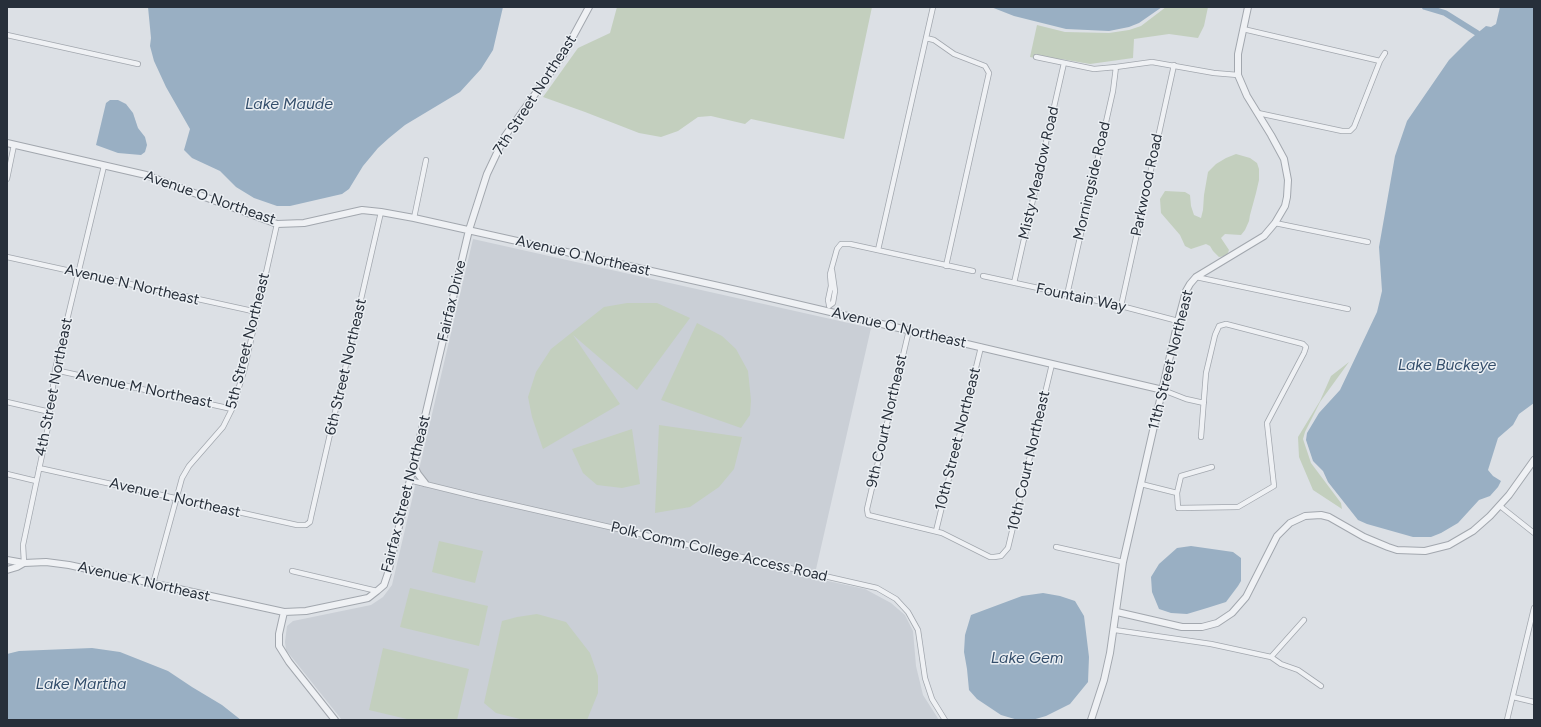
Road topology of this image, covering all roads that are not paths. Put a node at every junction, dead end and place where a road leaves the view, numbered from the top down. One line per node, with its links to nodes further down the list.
1 (589, 7): 26 (street, 7th Street Northeast)
2 (933, 7): 6 (street)
3 (1248, 7): 4 (street, 11th Street Northeast)
4 (1244, 29): 9 (street); 14 (street, 11th Street Northeast)
5 (7, 34): 11 (street)
6 (926, 38): 28 (street); 30 (street)
7 (1386, 53): 9 (street)
8 (1036, 57): 10 (street)
9 (1380, 61): 15 (street)
10 (1064, 63): 13 (street); 35 (street, Misty Meadow Road)
11 (138, 64)
12 (1174, 65): 13 (street); 14 (street); 37 (street, Parkwood Road)
13 (1116, 67): 36 (street, Morningside Road)
14 (1238, 75): 15 (street, 11th Street Northeast)
15 (1258, 113): 24 (street, 11th Street Northeast)
16 (7, 143): 17 (street, Avenue O Northeast)
17 (14, 145): 18 (street); 20 (street, Avenue O Northeast)
18 (9, 160): 21 (street)
19 (426, 160): 23 (street)
20 (104, 166): 25 (street, Avenue O Northeast); 32 (street, 4th Street Northeast)
21 (7, 179)
22 (381, 212): 23 (street, Avenue O Northeast); 25 (street, Avenue O Northeast); 65 (street, 6th Street Northeast)
23 (414, 218): 26 (street, Avenue O Northeast)
24 (1275, 223): 27 (street); 34 (street, 11th Street Northeast)
25 (277, 224): 40 (street, 5th Street Northeast)
26 (469, 230): 38 (street, Avenue O Northeast); 46 (street, Fairfax Drive)
27 (1368, 242)
28 (878, 250): 30 (street); 38 (street)
29 (7, 257): 32 (street, Avenue N Northeast)
30 (946, 266): 31 (street)
31 (972, 271)
32 (78, 273): 40 (street, Avenue N Northeast); 45 (street, 4th Street Northeast)
33 (983, 276): 35 (street, Fountain Way)
34 (1196, 277): 39 (street); 41 (street, 11th Street Northeast)
35 (1014, 283): 36 (street, Fountain Way)
36 (1067, 295): 37 (street, Fountain Way)
37 (1121, 306): 41 (street, Fountain Way)
38 (829, 308): 42 (street, Avenue O Northeast)
39 (1348, 310)
40 (257, 312): 50 (street, 5th Street Northeast)
41 (1178, 321): 47 (street, 11th Street Northeast)
42 (909, 330): 43 (street, Avenue O Northeast); 66 (street, 9th Court Northeast)
43 (981, 347): 44 (street, Avenue O Northeast); 66 (street, 10th Street Northeast)
44 (1052, 364): 47 (street, Avenue O Northeast); 66 (street, 10th Court Northeast)
45 (55, 370): 50 (street, Avenue M Northeast); 51 (street, 4th Street Northeast)
46 (436, 372): 54 (street, Fairfax Street Northeast)
47 (1163, 390): 49 (street); 61 (street, 11th Street Northeast)
48 (7, 402): 51 (street)
49 (1204, 403): 52 (street); 62 (street)
50 (232, 409): 63 (street, 5th Street Northeast)
51 (50, 412): 56 (street, 4th Street Northeast)
52 (1201, 437)
53 (1534, 460): 64 (street)
54 (413, 464): 58 (street, Fairfax Street Northeast); 60 (street)
55 (1212, 467): 62 (street)
56 (39, 468): 59 (street, 4th Street Northeast); 63 (street, Avenue L Northeast)
57 (7, 474): 59 (street)
58 (410, 480): 60 (street, Polk Comm College Access Road); 75 (street, Fairfax Street Northeast)
59 (36, 482): 71 (street, 4th Street Northeast)
60 (425, 483): 88 (street, Polk Comm College Access Road)
61 (1141, 484): 62 (street); 70 (street, 11th Street Northeast)
62 (1177, 493)
63 (176, 499): 65 (street, Avenue L Northeast); 74 (street, 5th Street Northeast)
64 (1500, 506): 67 (street); 79 (street)
65 (310, 522)
66 (936, 531)
67 (1534, 533)
68 (1056, 547): 70 (street)
69 (7, 560): 71 (street, Avenue K Northeast)
70 (1123, 562): 79 (street, 11th Street Northeast)
71 (24, 563): 72 (street, Avenue K Northeast); 74 (street, Avenue K Northeast)
72 (7, 570)
73 (292, 571): 75 (street)
74 (154, 584): 76 (street, Avenue K Northeast)
75 (377, 591): 78 (street, Fairfax Street Northeast)
76 (262, 608): 78 (street, Fairfax Street Northeast)
77 (1534, 608): 81 (street)
78 (284, 612): 87 (street)
79 (1117, 612): 82 (street, 11th Street Northeast)
80 (1304, 620): 83 (street)
81 (1533, 620): 85 (street)
82 (1115, 630): 83 (street); 89 (street, 11th Street Northeast)
83 (1271, 657): 84 (street)
84 (1321, 686)
85 (1513, 697): 86 (street); 90 (street)
86 (1534, 702)
87 (335, 720)
88 (945, 720)
89 (1091, 720)
90 (1507, 720)

